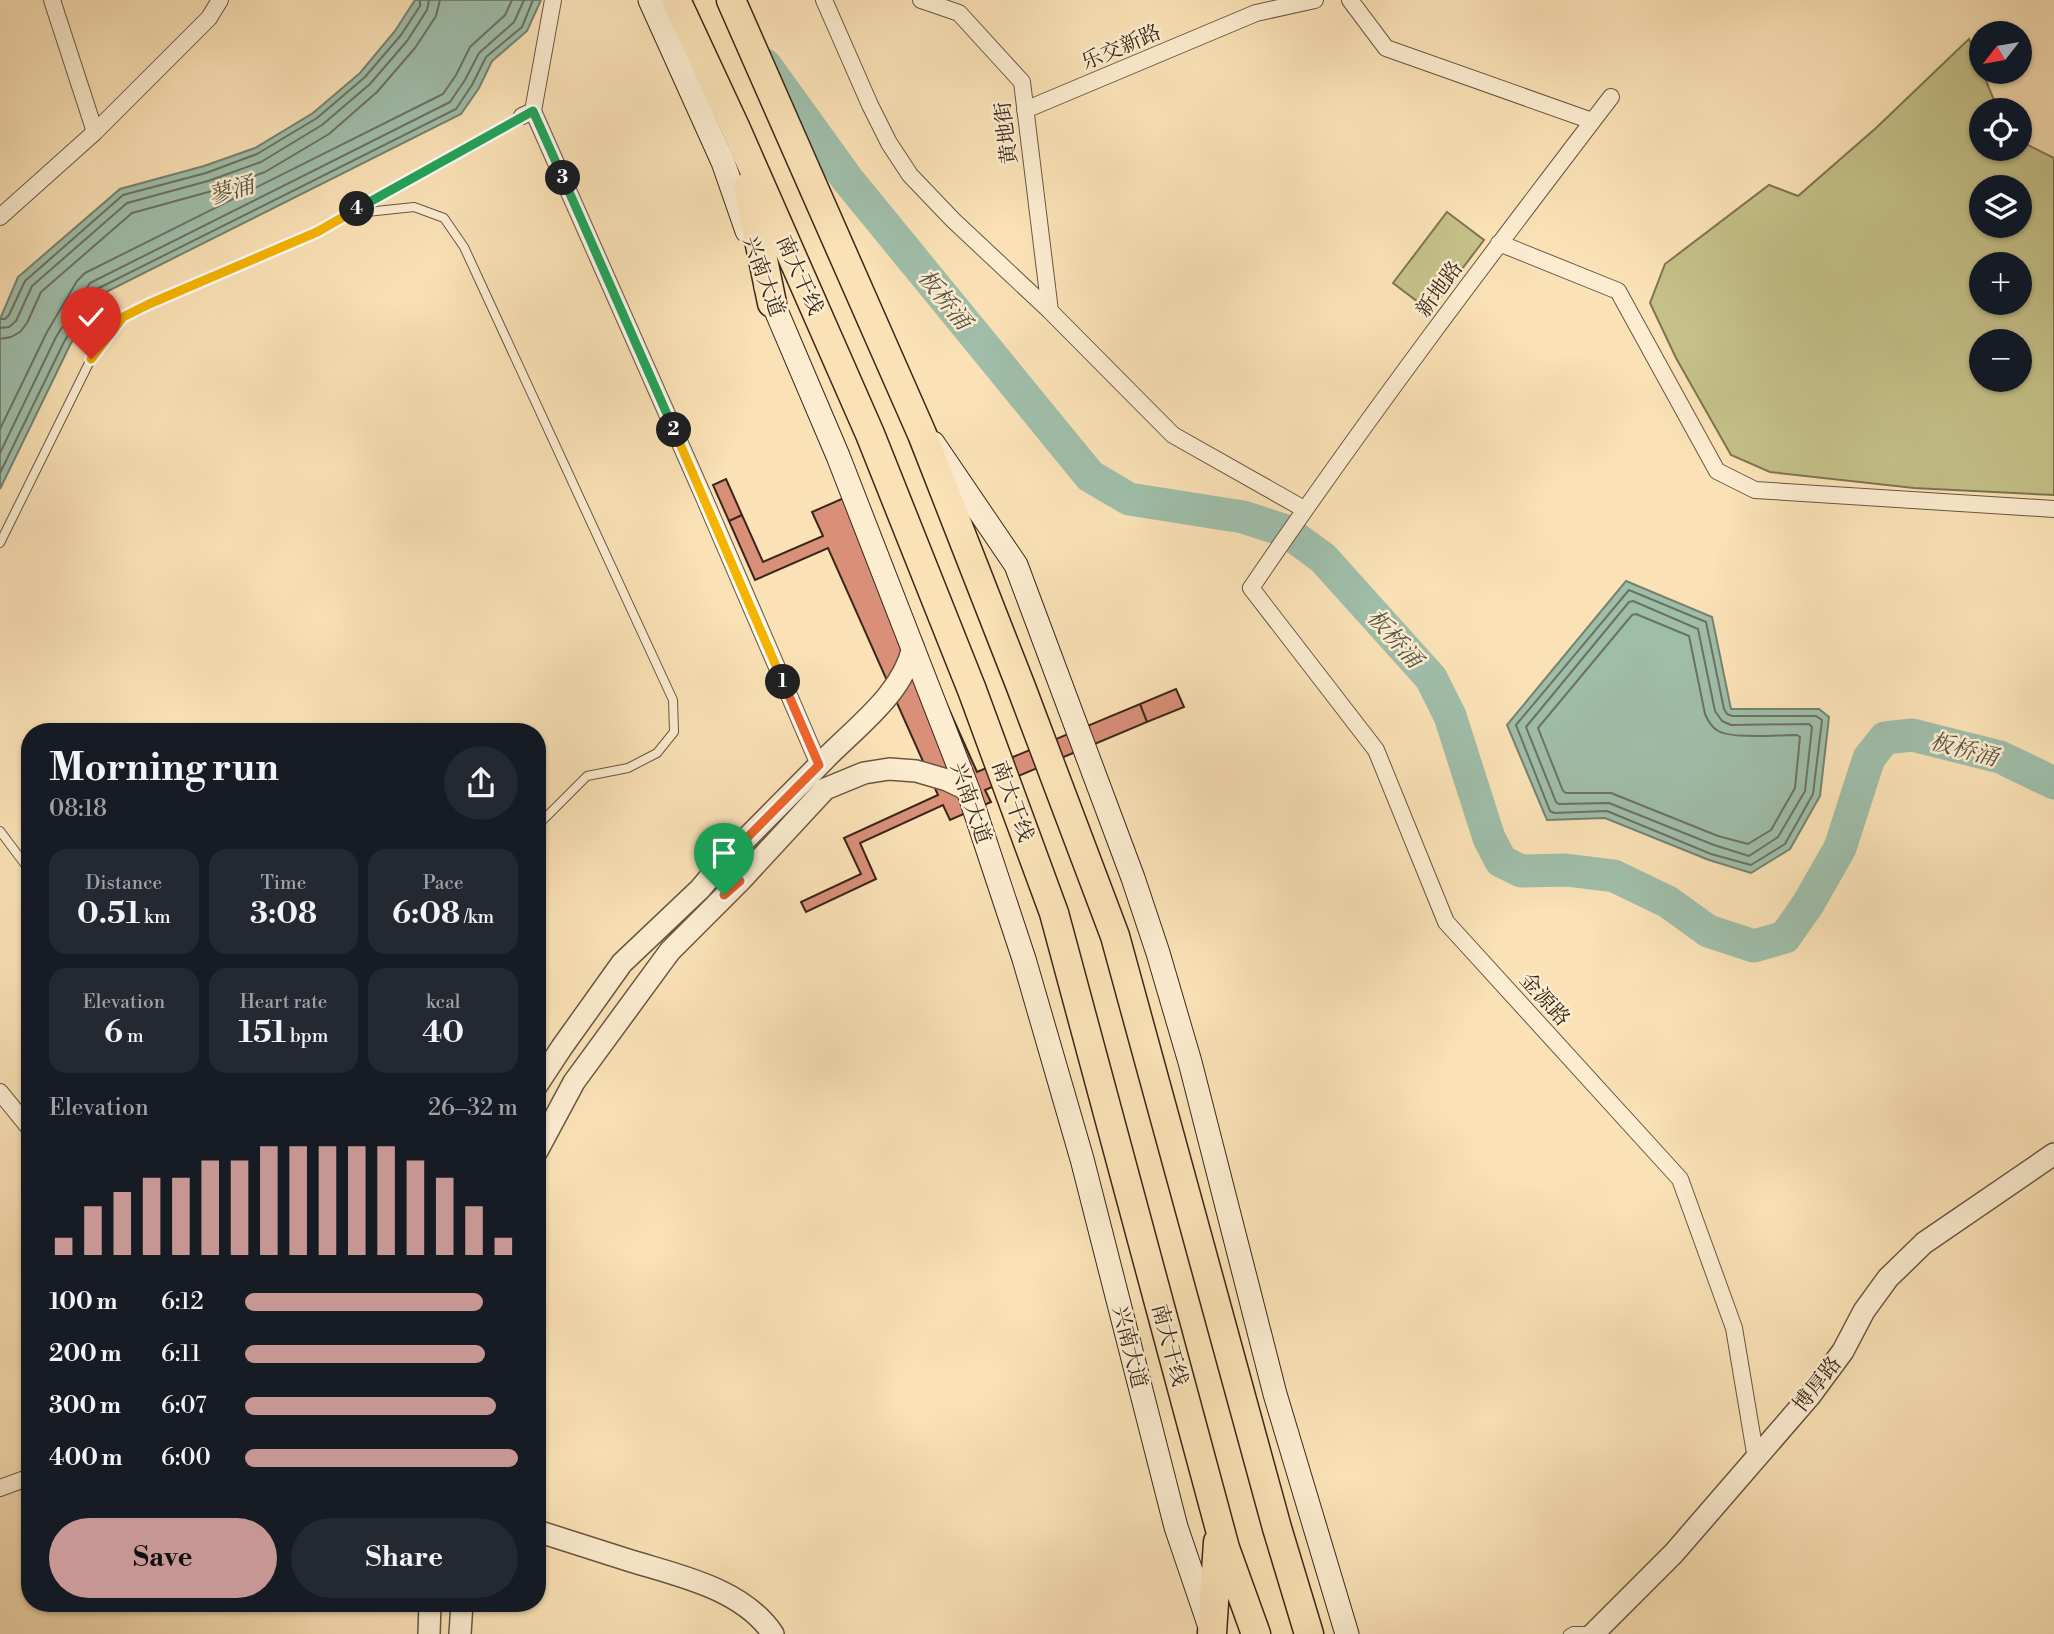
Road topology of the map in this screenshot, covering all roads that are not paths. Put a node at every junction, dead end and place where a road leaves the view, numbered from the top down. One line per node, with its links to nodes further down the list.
1 (52, 0): 16 (street)
2 (220, 0): 16 (street)
3 (553, 0): 13 (street)
4 (650, 0): 20 (main road, 兴南大道)
5 (676, 0): 15 (highway, 南大干线)
6 (731, 0): 22 (highway)
7 (824, 0): 21 (street)
8 (920, 0): 12 (street, 黄地街)
9 (1315, 0): 12 (street, 乐交新路)
10 (1350, 0): 14 (street)
11 (1611, 97): 14 (street, 新地路)
12 (1025, 110): 21 (street, 黄地街)
13 (527, 113): 17 (lane); 28 (street)
14 (1592, 121): 19 (street, 新地路)
15 (736, 129): 20 (highway); 45 (highway, 南大干线)
16 (96, 132): 18 (street)
17 (348, 214): 25 (lane); 30 (lane)
18 (0, 217)
19 (1499, 243): 23 (street, 新地路); 24 (street)
20 (772, 303): 27 (main road, 兴南大道)
21 (1050, 311): 23 (street)
22 (912, 412): 55 (highway); 56 (main road)
23 (1304, 509): 26 (street, 新地路)
24 (2054, 509)
25 (0, 543)
26 (1251, 588): 42 (street, 金源路)
27 (913, 647): 28 (street); 29 (main road, 兴南大道)
28 (819, 765): 33 (street)
29 (968, 790): 34 (street); 49 (main road, 兴南大道)
30 (546, 817)
31 (0, 831): 32 (lane)
32 (21, 859)
33 (722, 863): 34 (street); 35 (street)
34 (740, 881): 36 (street)
35 (585, 1015): 36 (street); 37 (street)
36 (611, 1031): 40 (street)
37 (546, 1071)
38 (0, 1092): 39 (street)
39 (21, 1118)
40 (546, 1134)
41 (2054, 1154): 42 (street, 博厚路)
42 (1756, 1459): 50 (street, 博厚路)
43 (21, 1480): 44 (street)
44 (0, 1488)
45 (1219, 1525): 49 (highway); 54 (highway, 南大干线)
46 (546, 1534): 53 (street)
47 (430, 1612): 51 (street)
48 (461, 1612): 52 (street)
49 (1212, 1633)
50 (1596, 1633): 57 (lane)
51 (429, 1634)
52 (460, 1634)
53 (773, 1634)
54 (1256, 1634)
55 (1308, 1634)
56 (1347, 1634)
57 (1568, 1634)

